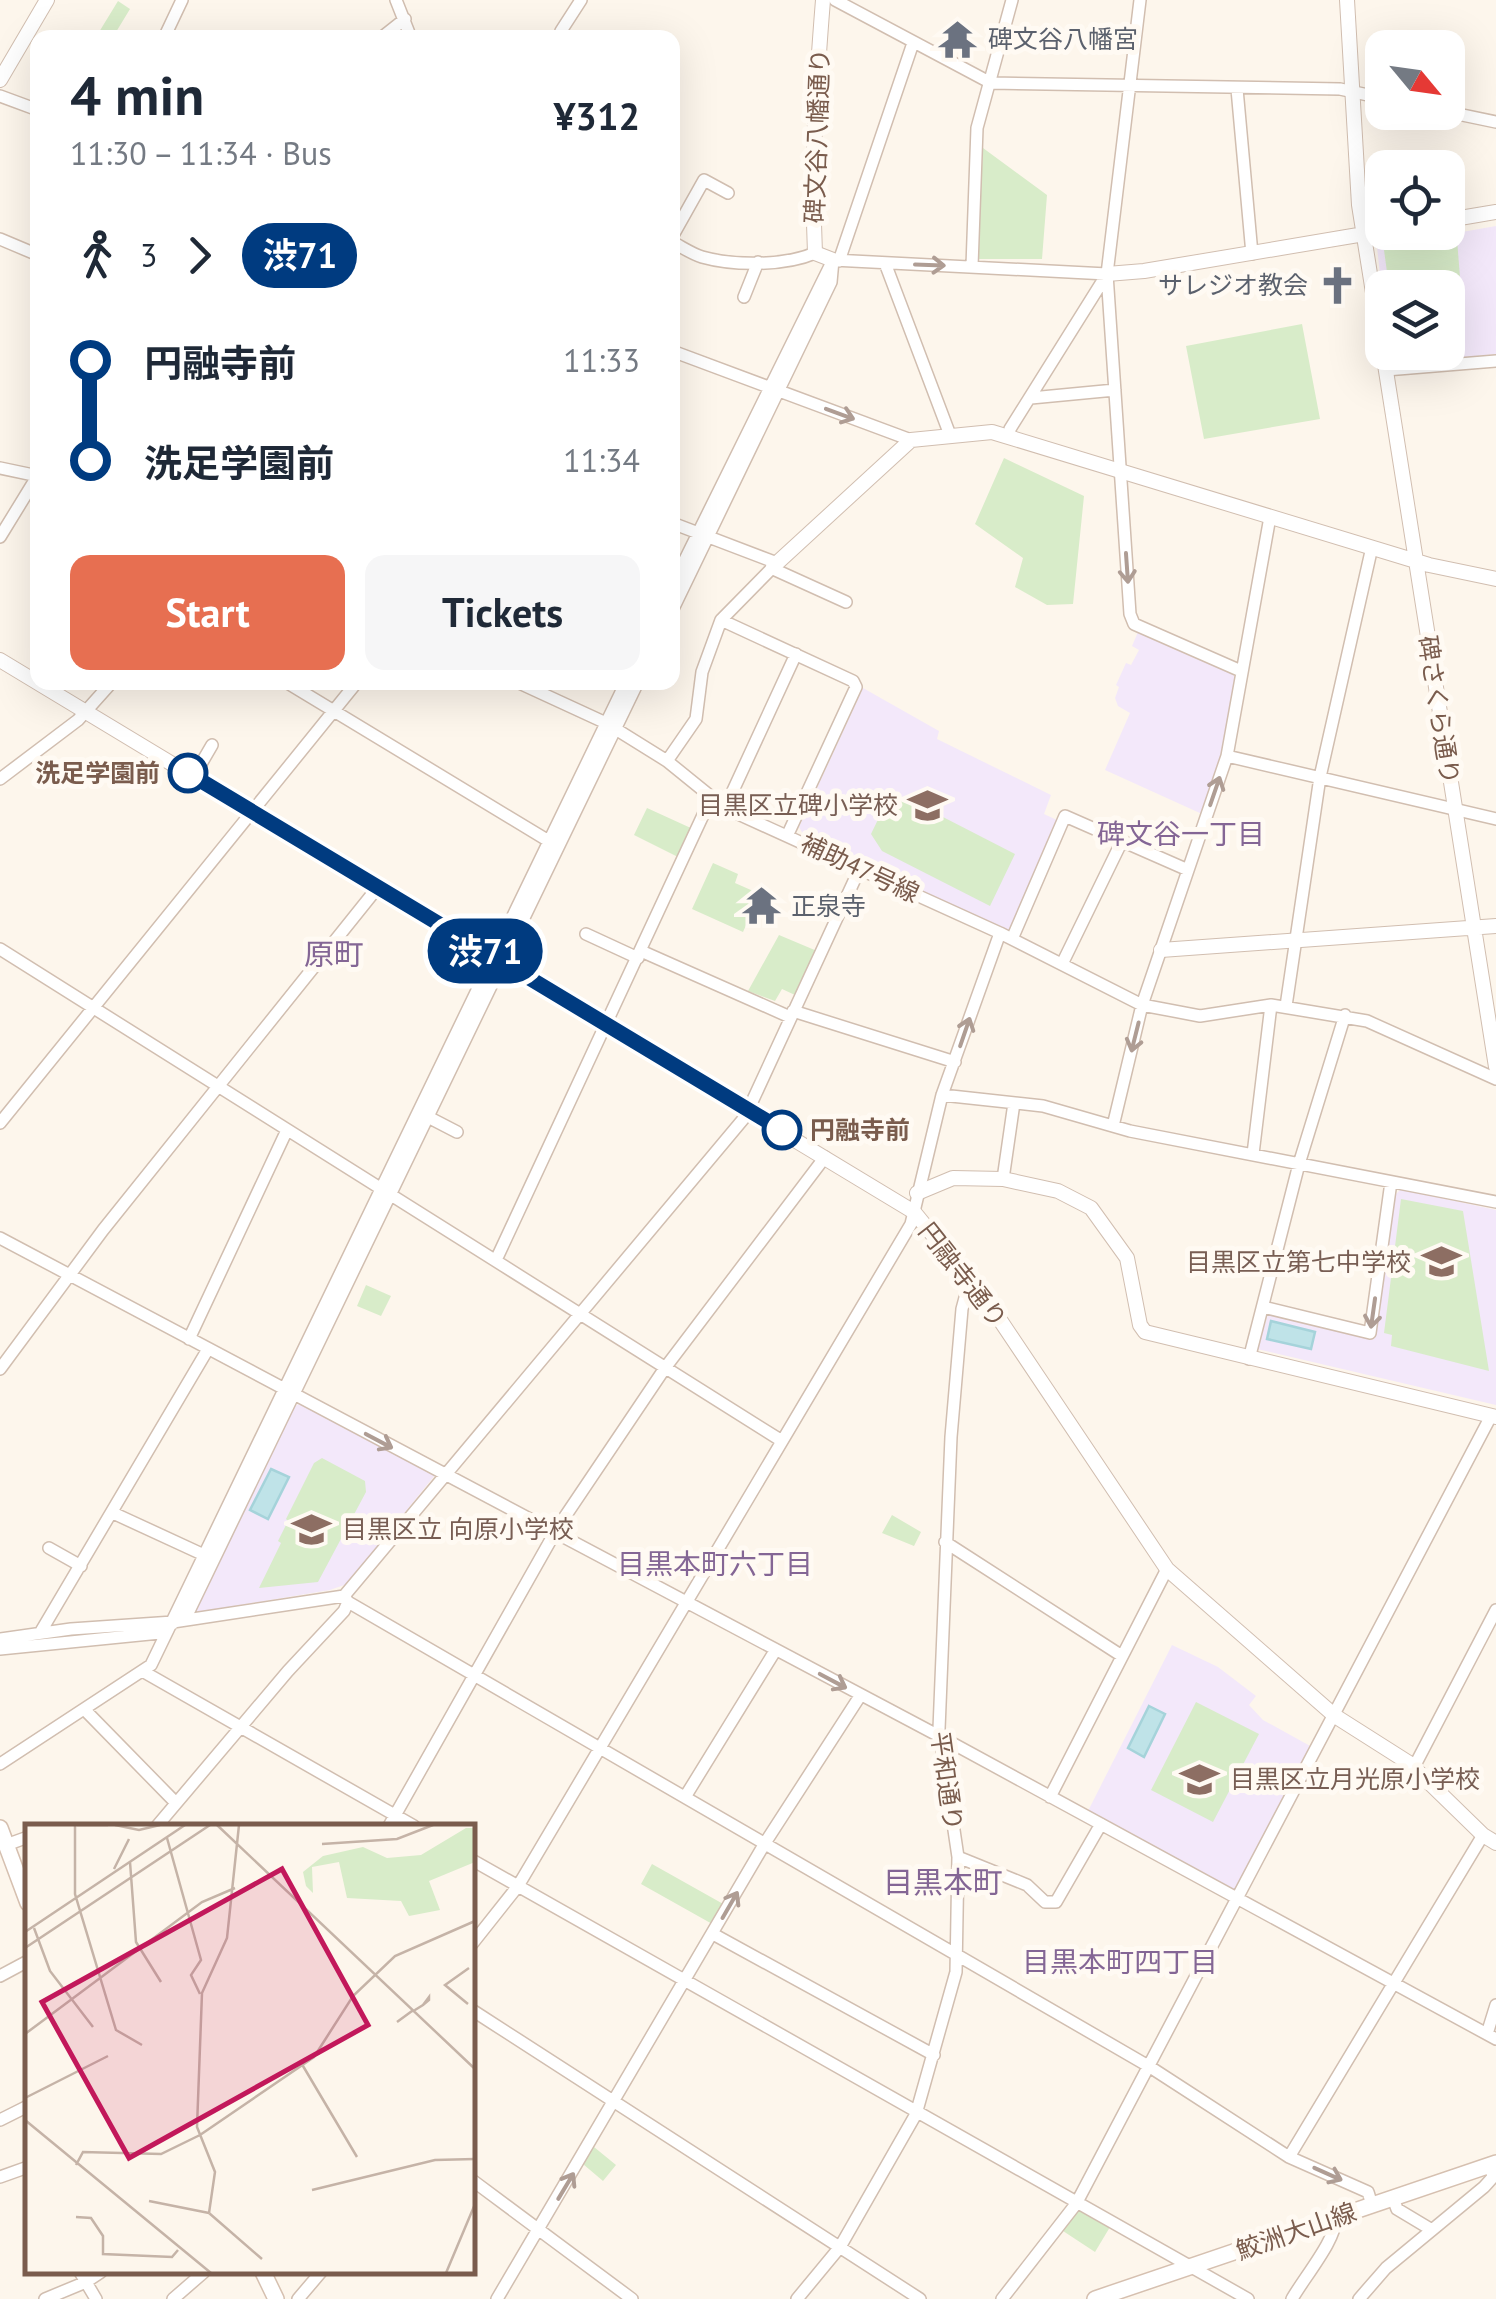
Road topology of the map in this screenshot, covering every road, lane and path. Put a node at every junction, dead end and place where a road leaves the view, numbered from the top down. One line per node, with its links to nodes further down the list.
1 (47, 0): 14 (street)
2 (182, 0): 10 (street)
3 (396, 0): 11 (street)
4 (581, 0): 12 (street)
5 (823, 0): 32 (street, 碑文谷八幡通り)
6 (836, 0): 13 (street)
7 (1012, 0): 15 (street)
8 (1140, 0): 16 (street)
9 (1346, 0): 18 (street, 碑さくら通り)
10 (168, 30)
11 (411, 30)
12 (562, 30)
13 (913, 43): 15 (street); 34 (street)
14 (0, 80)
15 (991, 83): 16 (street); 37 (street)
16 (1130, 86): 17 (street); 39 (street)
17 (1236, 89): 18 (street); 33 (street)
18 (1352, 92): 19 (street); 28 (street, 碑さくら通り)
19 (1365, 95)
20 (0, 96): 21 (street)
21 (30, 107)
22 (1465, 116): 23 (street)
23 (1496, 122)
24 (728, 192): 27 (street)
25 (1496, 212): 26 (street)
26 (1465, 217)
27 (680, 224)
28 (1363, 234): 33 (street); 38 (street, 碑さくら通り)
29 (0, 239): 31 (street)
30 (680, 244): 35 (street)
31 (30, 250)
32 (815, 253): 34 (street, 碑文谷八幡通り); 35 (street)
33 (1252, 254): 39 (street)
34 (836, 260): 36 (street); 45 (street)
35 (758, 262): 40 (street)
36 (886, 263): 37 (street, one-way to 37); 48 (street)
37 (972, 266): 39 (street)
38 (1369, 270)
39 (1107, 274): 46 (street); 47 (street)
40 (744, 297)
41 (680, 355): 45 (street)
42 (1496, 361): 43 (street)
43 (1465, 364)
44 (1386, 370): 60 (street, 碑さくら通り)
45 (773, 389): 50 (street, one-way to 50); 57 (street)
46 (1115, 390): 47 (street); 52 (street)
47 (1030, 398): 49 (street)
48 (950, 435): 49 (street); 50 (street)
49 (1009, 437): 52 (street)
50 (911, 440): 61 (street)
51 (0, 468): 53 (street)
52 (1121, 471): 55 (street); 69 (street, one-way to 69)
53 (30, 474)
54 (30, 487): 58 (street)
55 (1270, 517): 59 (street); 69 (street)
56 (680, 526): 57 (street)
57 (703, 535): 61 (street); 62 (street); 64 (street)
58 (0, 536)
59 (1372, 547): 60 (street); 85 (street)
60 (1414, 559): 63 (street); 89 (street, 碑さくら通り)
61 (774, 566): 65 (street); 66 (street)
62 (680, 573)
63 (1496, 579)
64 (680, 591)
65 (846, 602)
66 (721, 620): 67 (street); 83 (street)
67 (796, 654): 88 (street); 92 (street)
68 (2, 666): 70 (street, 円融寺通り)
69 (1241, 672): 82 (street)
70 (30, 681)
71 (46, 690): 79 (street, 円融寺通り)
72 (105, 690): 79 (street)
73 (300, 690): 78 (street)
74 (351, 690): 78 (street)
75 (534, 690): 80 (street, 補助47号線)
76 (623, 690): 80 (street)
77 (633, 690): 80 (street)
78 (335, 711): 90 (street); 94 (street)
79 (86, 712): 84 (street, 円融寺通り); 86 (street)
80 (611, 726): 83 (street, 補助47号線); 94 (street)
81 (212, 745): 84 (street)
82 (1227, 756): 85 (street); 96 (street, one-way to 82)
83 (666, 762): 87 (street, 補助47号線)
84 (194, 776): 90 (street, 円融寺通り)
85 (1320, 777): 89 (street); 102 (street)
86 (0, 779)
87 (712, 798): 88 (street, 補助47号線); 105 (street)
88 (725, 808): 92 (street, 補助47号線)
89 (1455, 810): 91 (street); 98 (street, 碑さくら通り)
90 (252, 812): 97 (street, 円融寺通り); 111 (street)
91 (1496, 820)
92 (788, 834): 95 (street, 補助47号線)
93 (1122, 841): 96 (street); 101 (street); 107 (street)
94 (554, 844): 106 (street)
95 (860, 868): 101 (street, 補助47号線); 112 (street)
96 (1188, 870): 104 (street)
97 (378, 887): 106 (street, 円融寺通り); 118 (street)
98 (1474, 926): 99 (street); 102 (street); 116 (street, 碑さくら通り)
99 (1496, 926)
100 (586, 934): 105 (street)
101 (1006, 936): 107 (street, 補助47号線); 115 (street, one-way to 101)
102 (1295, 941): 104 (street); 110 (street)
103 (0, 948): 111 (street)
104 (1161, 950): 108 (street)
105 (640, 954): 112 (street); 114 (street)
106 (498, 959): 114 (street, 円融寺通り); 122 (street); 132 (street)
107 (1062, 964): 108 (street, 補助47号線)
108 (1142, 1005): 109 (street, 補助47号線); 124 (street, one-way to 124)
109 (1270, 1005): 110 (street, 補助47号線); 127 (street)
110 (1286, 1006): 113 (street, 補助47号線)
111 (93, 1008): 118 (street); 123 (street)
112 (792, 1014): 115 (street); 121 (street)
113 (1345, 1016): 117 (street, 補助47号線); 129 (street)
114 (607, 1026): 121 (street, 円融寺通り); 137 (street)
115 (955, 1062): 119 (street)
116 (1496, 1067)
117 (1496, 1079)
118 (217, 1086): 125 (street); 138 (street)
119 (942, 1095): 120 (street); 133 (street)
120 (1014, 1103): 124 (street); 130 (street)
121 (749, 1111): 128 (street, 円融寺通り); 141 (street)
122 (428, 1116): 126 (street); 132 (street)
123 (0, 1123)
124 (1113, 1126): 127 (street)
125 (287, 1130): 132 (street); 142 (street)
126 (458, 1132)
127 (1252, 1154): 129 (street)
128 (825, 1157): 135 (street, 円融寺通り); 145 (street)
129 (1299, 1164): 131 (street); 140 (street)
130 (1003, 1178): 133 (street); 144 (street)
131 (1391, 1182): 134 (street); 140 (street, one-way to 140)
132 (386, 1192): 137 (street); 147 (street)
133 (916, 1192): 135 (street)
134 (1496, 1202)
135 (914, 1212): 139 (street, 円融寺通り); 149 (street)
136 (0, 1238): 138 (street)
137 (496, 1260): 141 (street)
138 (69, 1274): 142 (street); 146 (street)
139 (969, 1282): 153 (street, 平和通り); 157 (street, 円融寺通り)
140 (1262, 1307): 144 (street)
141 (581, 1315): 145 (street); 150 (street)
142 (189, 1339): 143 (street)
143 (208, 1349): 147 (street); 151 (street)
144 (1248, 1359): 148 (street)
145 (665, 1368): 149 (street); 152 (street)
146 (0, 1369)
147 (288, 1392): 150 (street, one-way to 150); 155 (street); 161 (street)
148 (1494, 1417): 171 (street)
149 (782, 1440): 159 (street)
150 (445, 1476): 152 (street); 158 (street)
151 (113, 1513): 155 (street); 156 (street)
152 (554, 1534): 159 (street); 168 (street)
153 (945, 1542): 166 (street); 173 (street, 平和通り)
154 (49, 1548): 156 (street)
155 (204, 1555): 161 (street)
156 (82, 1566): 162 (street)
157 (1167, 1568): 166 (street); 171 (street, 円融寺通り)
158 (346, 1599): 161 (street); 168 (street); 172 (street)
159 (685, 1602): 165 (street); 174 (street)
160 (1496, 1610): 176 (street)
161 (172, 1622): 162 (street); 164 (street); 167 (street)
162 (40, 1634): 163 (street)
163 (0, 1639)
164 (0, 1649)
165 (775, 1651): 169 (street, one-way to 169); 177 (street)
166 (1122, 1656): 178 (street)
167 (144, 1672): 170 (street); 172 (street)
168 (474, 1675): 174 (street); 180 (street)
169 (860, 1696): 173 (street); 186 (street)
170 (84, 1708): 175 (street); 179 (street)
171 (1335, 1716): 176 (street, 円融寺通り); 192 (street)
172 (240, 1727): 179 (street); 180 (street)
173 (939, 1736): 178 (street); 188 (street, 平和通り)
174 (598, 1747): 177 (street); 190 (street)
175 (0, 1764)
176 (1414, 1767): 185 (street, 円融寺通り)
177 (684, 1796): 186 (street)
178 (1050, 1797): 182 (street)
179 (176, 1803): 181 (street)
180 (392, 1821)
181 (159, 1824)
182 (1100, 1824): 188 (street); 192 (street)
183 (0, 1828): 187 (main road)
184 (25, 1837): 187 (street)
185 (1490, 1839): 199 (street)
186 (765, 1843): 193 (street, one-way to 186); 195 (street)
187 (6, 1845): 191 (main road)
188 (958, 1857): 195 (street, 平和通り)
189 (475, 1862): 190 (street)
190 (518, 1886): 194 (street); 198 (street)
191 (25, 1895)
192 (1238, 1898): 199 (street); 204 (street)
193 (714, 1934): 198 (street); 203 (street)
194 (475, 1940)
195 (958, 1954): 203 (street, 平和通り); 204 (street)
196 (25, 1963): 197 (street)
197 (0, 1976)
198 (686, 1983): 205 (street); 207 (street)
199 (1394, 1983): 202 (street); 209 (street)
200 (1496, 2005): 202 (street)
201 (475, 2012): 205 (street)
202 (1491, 2036)
203 (934, 2055): 207 (street, 平和通り)
204 (1150, 2066): 209 (street); 216 (street)
205 (616, 2102): 218 (street, one-way to 205); 220 (street)
206 (25, 2108): 208 (street)
207 (916, 2114): 216 (street); 220 (street, 平和通り)
208 (0, 2120)
209 (1289, 2156): 214 (street, one-way to 214)
210 (1493, 2164): 215 (main road, 鮫洲大山線); 219 (street)
211 (25, 2172): 212 (street)
212 (0, 2177)
213 (475, 2182): 218 (street)
214 (1370, 2198): 215 (main road, 鮫洲大山線); 217 (main road, 鮫洲大山線)
215 (1393, 2198): 219 (street)
216 (1076, 2204): 221 (street); 235 (street)
217 (1335, 2218): 221 (main road, 鮫洲大山線); 238 (street)
218 (539, 2230): 231 (street); 232 (street)
219 (1432, 2230): 239 (street)
220 (840, 2247): 233 (street, 平和通り); 234 (street)
221 (1192, 2267): 236 (main road, 鮫洲大山線); 237 (street)
222 (202, 2274): 228 (street)
223 (264, 2274): 229 (main road)
224 (319, 2274): 230 (street)
225 (83, 2277): 226 (street); 227 (street)
226 (44, 2299)
227 (96, 2299)
228 (173, 2299)
229 (276, 2299)
230 (298, 2299)
231 (497, 2299)
232 (632, 2299)
233 (797, 2299)
234 (920, 2299)
235 (1002, 2299)
236 (1096, 2299)
237 (1248, 2299)
238 (1292, 2299)
239 (1359, 2299)

